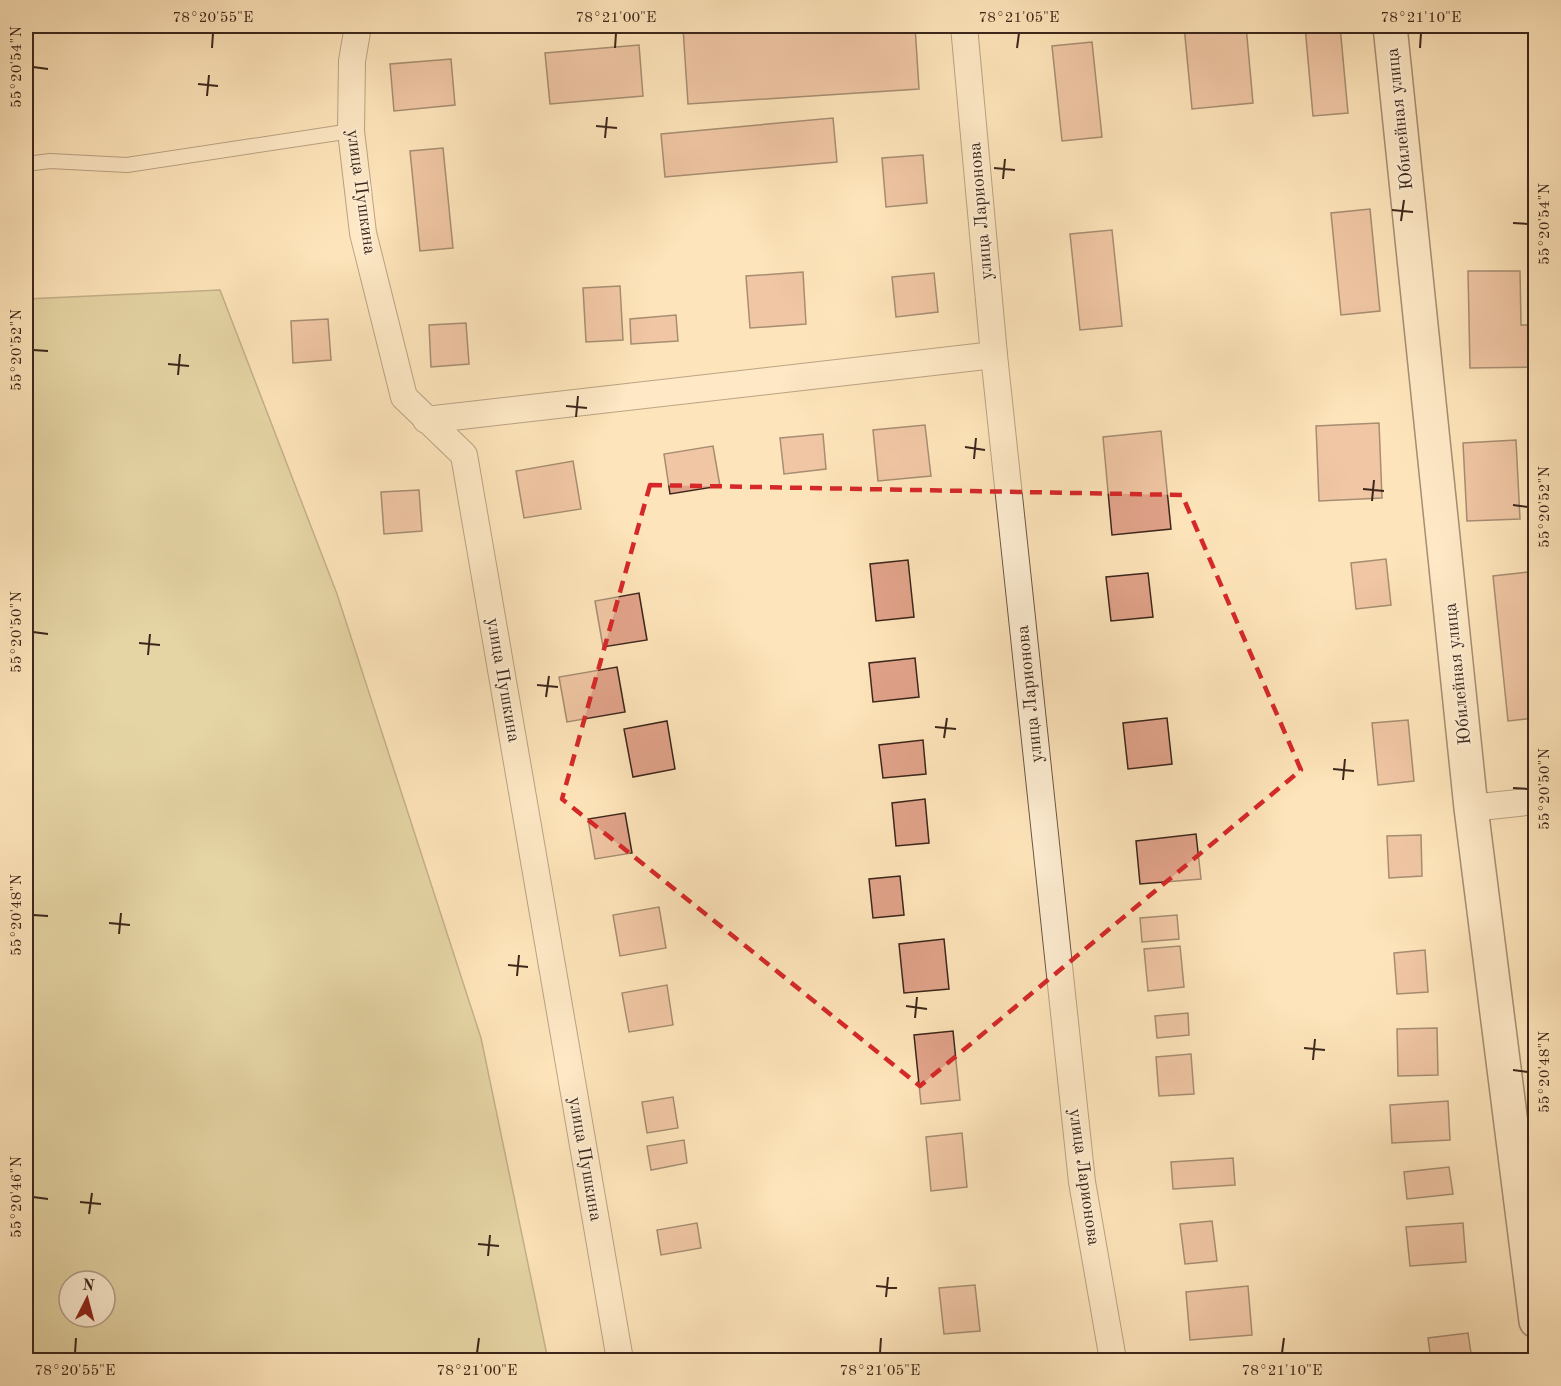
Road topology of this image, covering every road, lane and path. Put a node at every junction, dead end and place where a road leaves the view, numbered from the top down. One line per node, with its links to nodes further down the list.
1 (358, 26): 4 (street, улица Пушкина)
2 (964, 26): 6 (street, улица Ларионова)
3 (1390, 26): 9 (street, Юбилейная улица)
4 (351, 131): 5 (lane); 7 (street, улица Пушкина)
5 (26, 164)
6 (994, 355): 7 (street); 12 (street, улица Ларионова)
7 (426, 420): 11 (street, улица Пушкина)
8 (1536, 801): 9 (street)
9 (1472, 808): 10 (street, Юбилейная улица)
10 (1536, 1321)
11 (620, 1360)
12 (1113, 1360)

